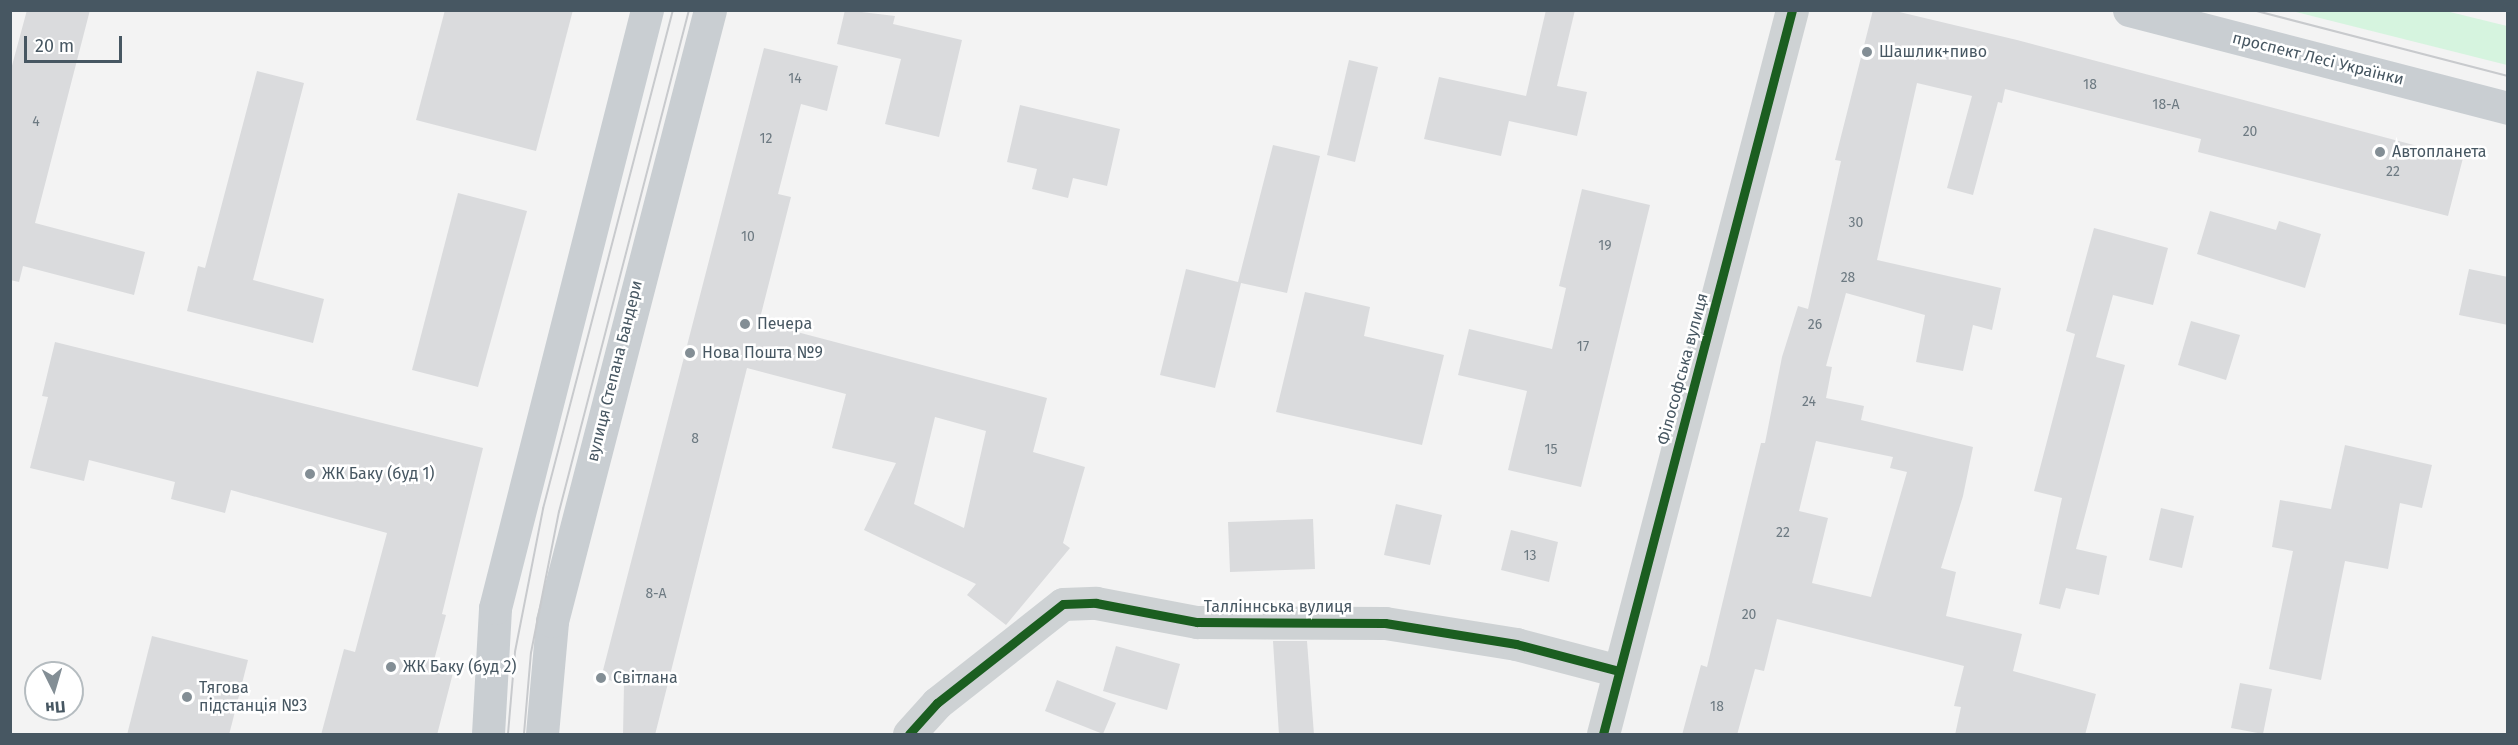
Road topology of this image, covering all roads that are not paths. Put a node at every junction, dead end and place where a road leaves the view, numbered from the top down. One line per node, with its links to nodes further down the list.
1 (647, 10): 7 (main road)
2 (710, 10): 8 (main road, вулиця Степана Бандери)
3 (1792, 10): 6 (street, Філософська вулиця)
4 (2129, 10): 5 (main road, проспект Лесі Українки)
5 (2508, 108)
6 (1619, 671): 9 (street, Талліннська вулиця); 10 (street, Філософська вулиця)
7 (488, 735)
8 (542, 735)
9 (909, 735)
10 (1603, 735)

